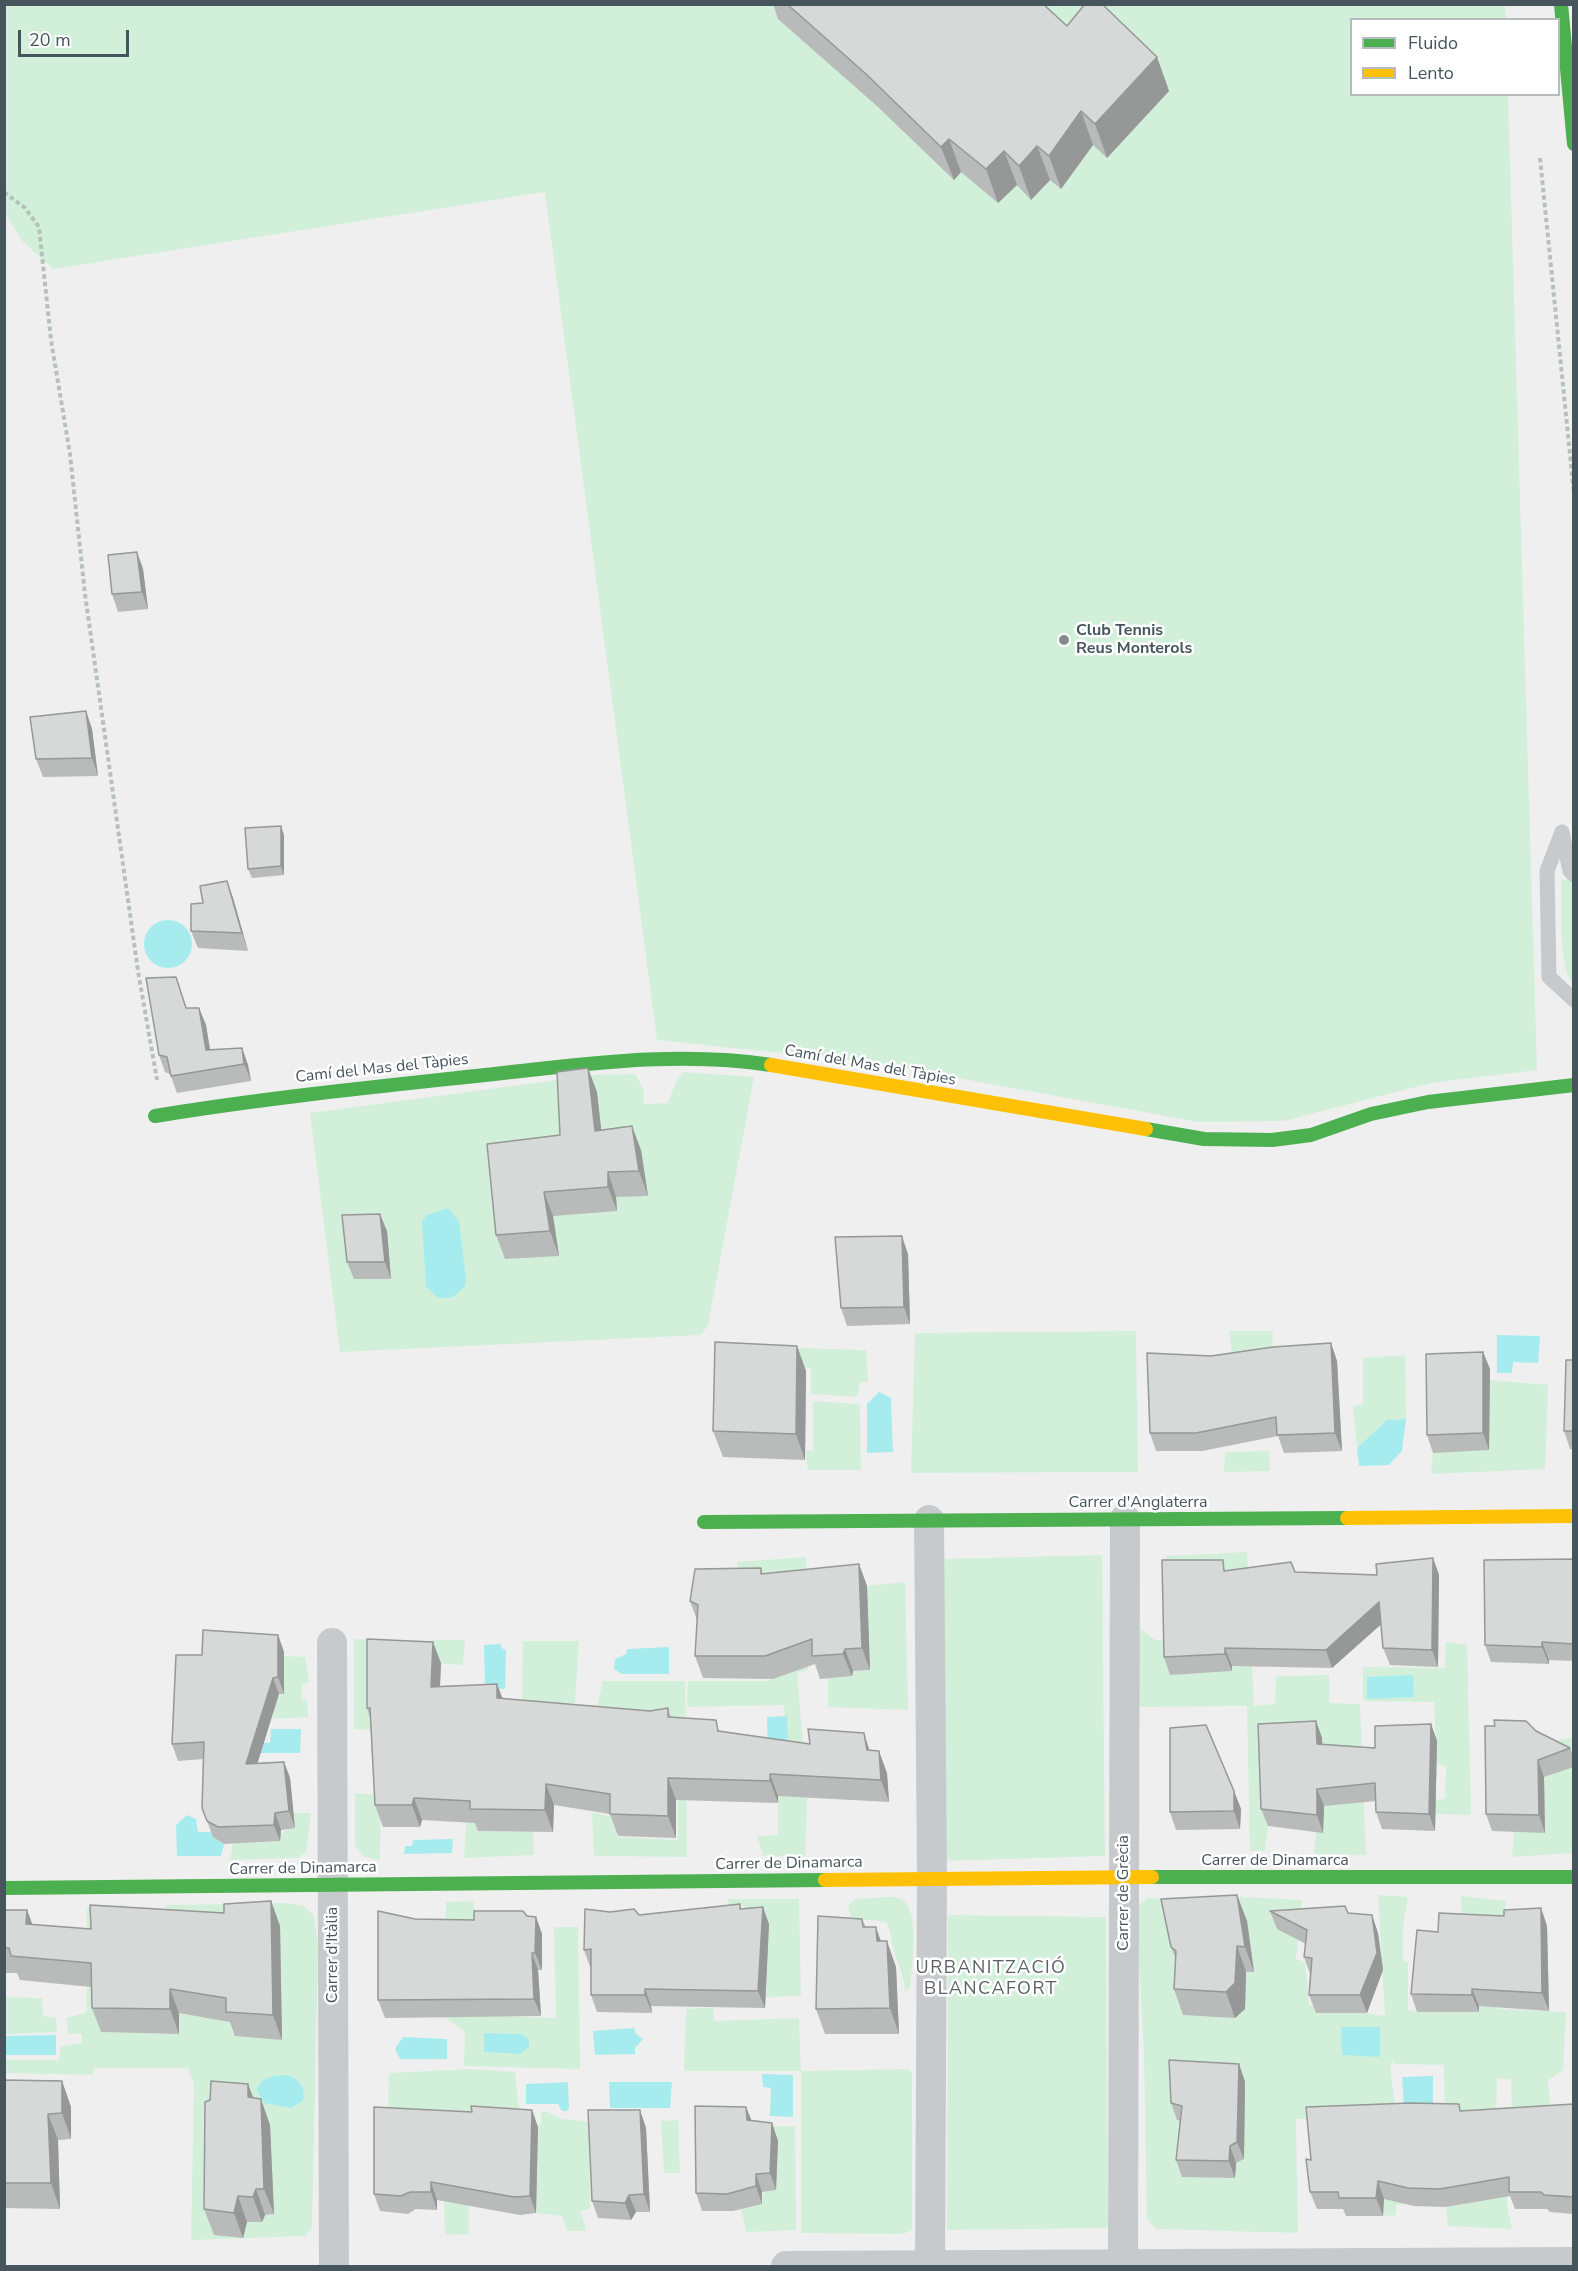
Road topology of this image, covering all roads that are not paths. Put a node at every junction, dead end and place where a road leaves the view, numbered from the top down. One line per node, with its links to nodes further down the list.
1 (1561, 4): 2 (street)
2 (1573, 143)
3 (1568, 834): 4 (lane); 5 (lane)
4 (1574, 874)
5 (1574, 1000)
6 (1574, 1085): 7 (street, Camí del Mas del Tàpies)
7 (155, 1116)
8 (1574, 1516): 9 (street, Carrer d'Anglaterra)
9 (1125, 1519): 10 (street, Carrer d'Anglaterra); 13 (street, Carrer de Grècia)
10 (929, 1521): 11 (street, Carrer d'Anglaterra); 15 (street)
11 (704, 1522)
12 (332, 1643): 16 (street, Carrer d'Itàlia)
13 (1124, 1877): 14 (street, Carrer de Dinamarca); 15 (street, Carrer de Dinamarca); 19 (street, Carrer de Grècia)
14 (1574, 1877)
15 (932, 1879): 16 (street, Carrer de Dinamarca); 22 (street)
16 (333, 1885): 17 (street, Carrer de Dinamarca); 20 (street, Carrer d'Itàlia)
17 (4, 1888)
18 (1574, 2262): 19 (street)
19 (1123, 2265): 22 (street)
20 (334, 2266)
21 (786, 2266): 22 (street)
22 (930, 2266)

